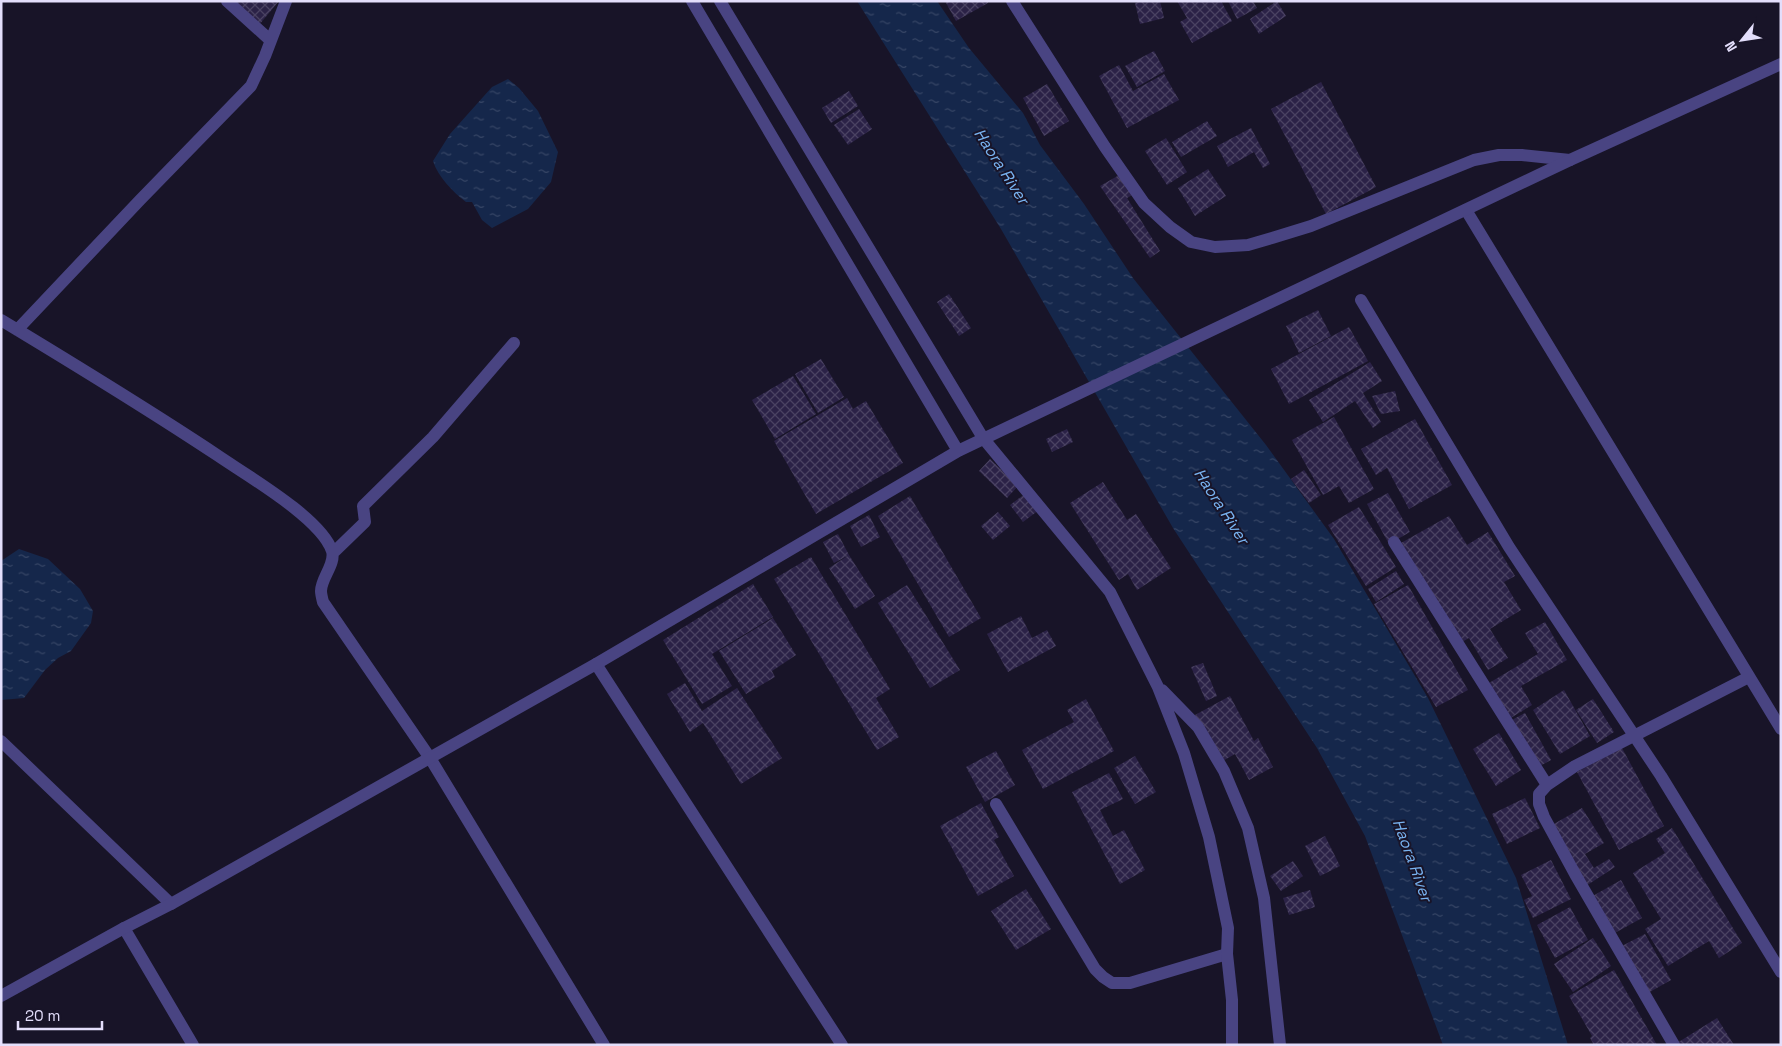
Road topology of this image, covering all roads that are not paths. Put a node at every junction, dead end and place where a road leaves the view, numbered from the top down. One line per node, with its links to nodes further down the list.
1 (226, 1): 6 (street)
2 (286, 1): 6 (street)
3 (692, 1): 15 (street)
4 (720, 1): 14 (street)
5 (1012, 1): 8 (street)
6 (270, 40): 12 (street)
7 (1781, 64): 8 (street)
8 (1570, 160): 9 (street)
9 (1466, 210): 14 (street); 19 (street)
10 (1361, 300): 22 (street)
11 (1, 320): 12 (street)
12 (17, 330): 17 (street)
13 (514, 343): 17 (street)
14 (983, 438): 15 (street); 20 (street)
15 (958, 451): 18 (street)
16 (1394, 542): 25 (street)
17 (333, 553): 24 (street)
18 (596, 664): 24 (street); 34 (street)
19 (1749, 677): 21 (street); 22 (street)
20 (1158, 687): 29 (street); 36 (street)
21 (1781, 729)
22 (1634, 736): 25 (street); 30 (street)
23 (1, 741): 27 (street)
24 (430, 758): 27 (street); 33 (street)
25 (1547, 785): 37 (street)
26 (996, 804): 29 (street)
27 (171, 904): 28 (street)
28 (124, 928): 31 (street); 32 (street)
29 (1228, 954): 35 (street)
30 (1781, 972)
31 (1, 996)
32 (193, 1045)
33 (604, 1045)
34 (842, 1045)
35 (1232, 1045)
36 (1280, 1045)
37 (1674, 1045)

